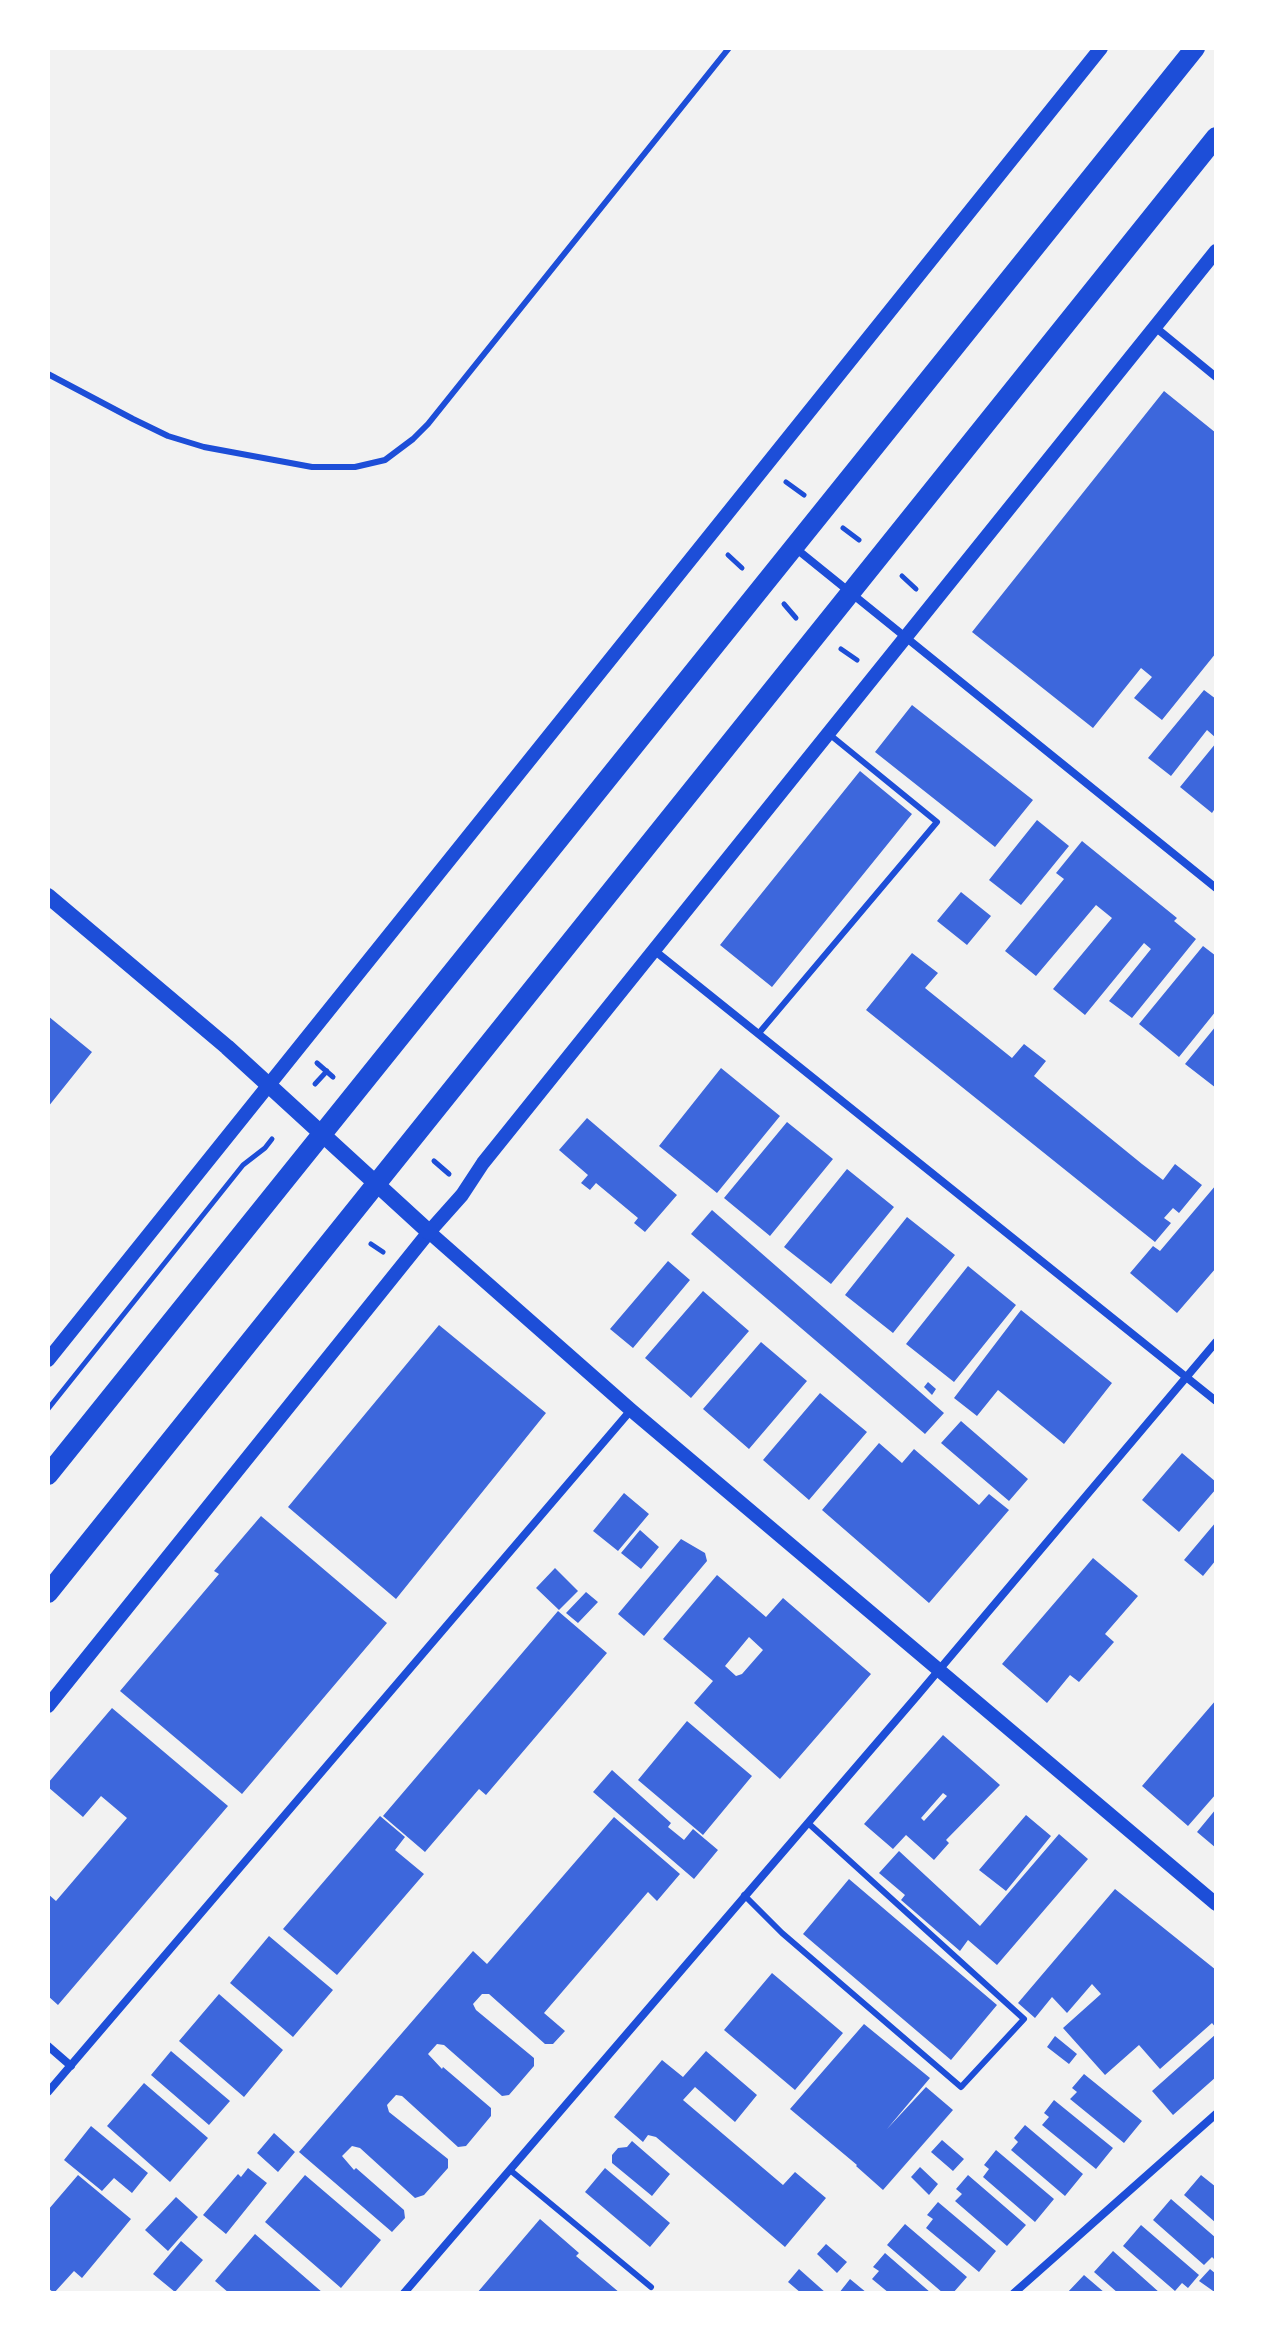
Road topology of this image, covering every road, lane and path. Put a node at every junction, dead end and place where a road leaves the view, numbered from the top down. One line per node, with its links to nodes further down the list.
1 (729, 48): 7 (lane)
2 (1101, 48): 31 (street)
3 (1195, 48): 13 (main road)
4 (1216, 137): 16 (main road)
5 (1216, 251): 6 (street)
6 (1155, 327): 8 (street); 19 (street)
7 (48, 374)
8 (1216, 377)
9 (786, 482): 10 (path)
10 (808, 498)
11 (843, 528): 12 (path)
12 (862, 543)
13 (794, 547): 16 (street); 32 (main road)
14 (728, 555): 15 (path)
15 (746, 572)
16 (850, 593): 19 (street); 39 (main road)
17 (784, 604): 18 (path)
18 (800, 622)
19 (905, 638): 22 (street); 23 (street)
20 (841, 649): 21 (path)
21 (864, 664)
22 (829, 734): 25 (street); 26 (lane)
23 (1216, 888)
24 (48, 896): 31 (main road)
25 (655, 951): 26 (street); 40 (street)
26 (759, 1033): 43 (street)
27 (317, 1063): 28 (path)
28 (327, 1071): 29 (path); 30 (path)
29 (340, 1083)
30 (315, 1084)
31 (268, 1086): 32 (main road); 42 (street)
32 (322, 1135): 39 (main road); 47 (main road)
33 (272, 1139): 35 (path)
34 (254, 1140): 35 (path)
35 (265, 1148): 36 (path); 45 (path)
36 (275, 1156)
37 (434, 1161): 38 (path)
38 (453, 1178)
39 (376, 1185): 40 (main road); 48 (main road)
40 (429, 1232): 46 (street); 50 (street)
41 (1216, 1342): 43 (street)
42 (48, 1360)
43 (1186, 1377): 44 (street); 49 (street)
44 (1216, 1401)
45 (48, 1409)
46 (631, 1410): 49 (street); 55 (street)
47 (49, 1473)
48 (48, 1593)
49 (938, 1671): 51 (street); 53 (street)
50 (48, 1706)
51 (808, 1823): 52 (street); 52 (lane)
52 (744, 1895): 58 (street)
53 (1216, 1904)
54 (48, 2046): 55 (street)
55 (71, 2066): 56 (street)
56 (48, 2092)
57 (1216, 2114): 61 (street)
58 (510, 2170): 59 (lane); 60 (street)
59 (651, 2287)
60 (404, 2293)
61 (1014, 2293)

